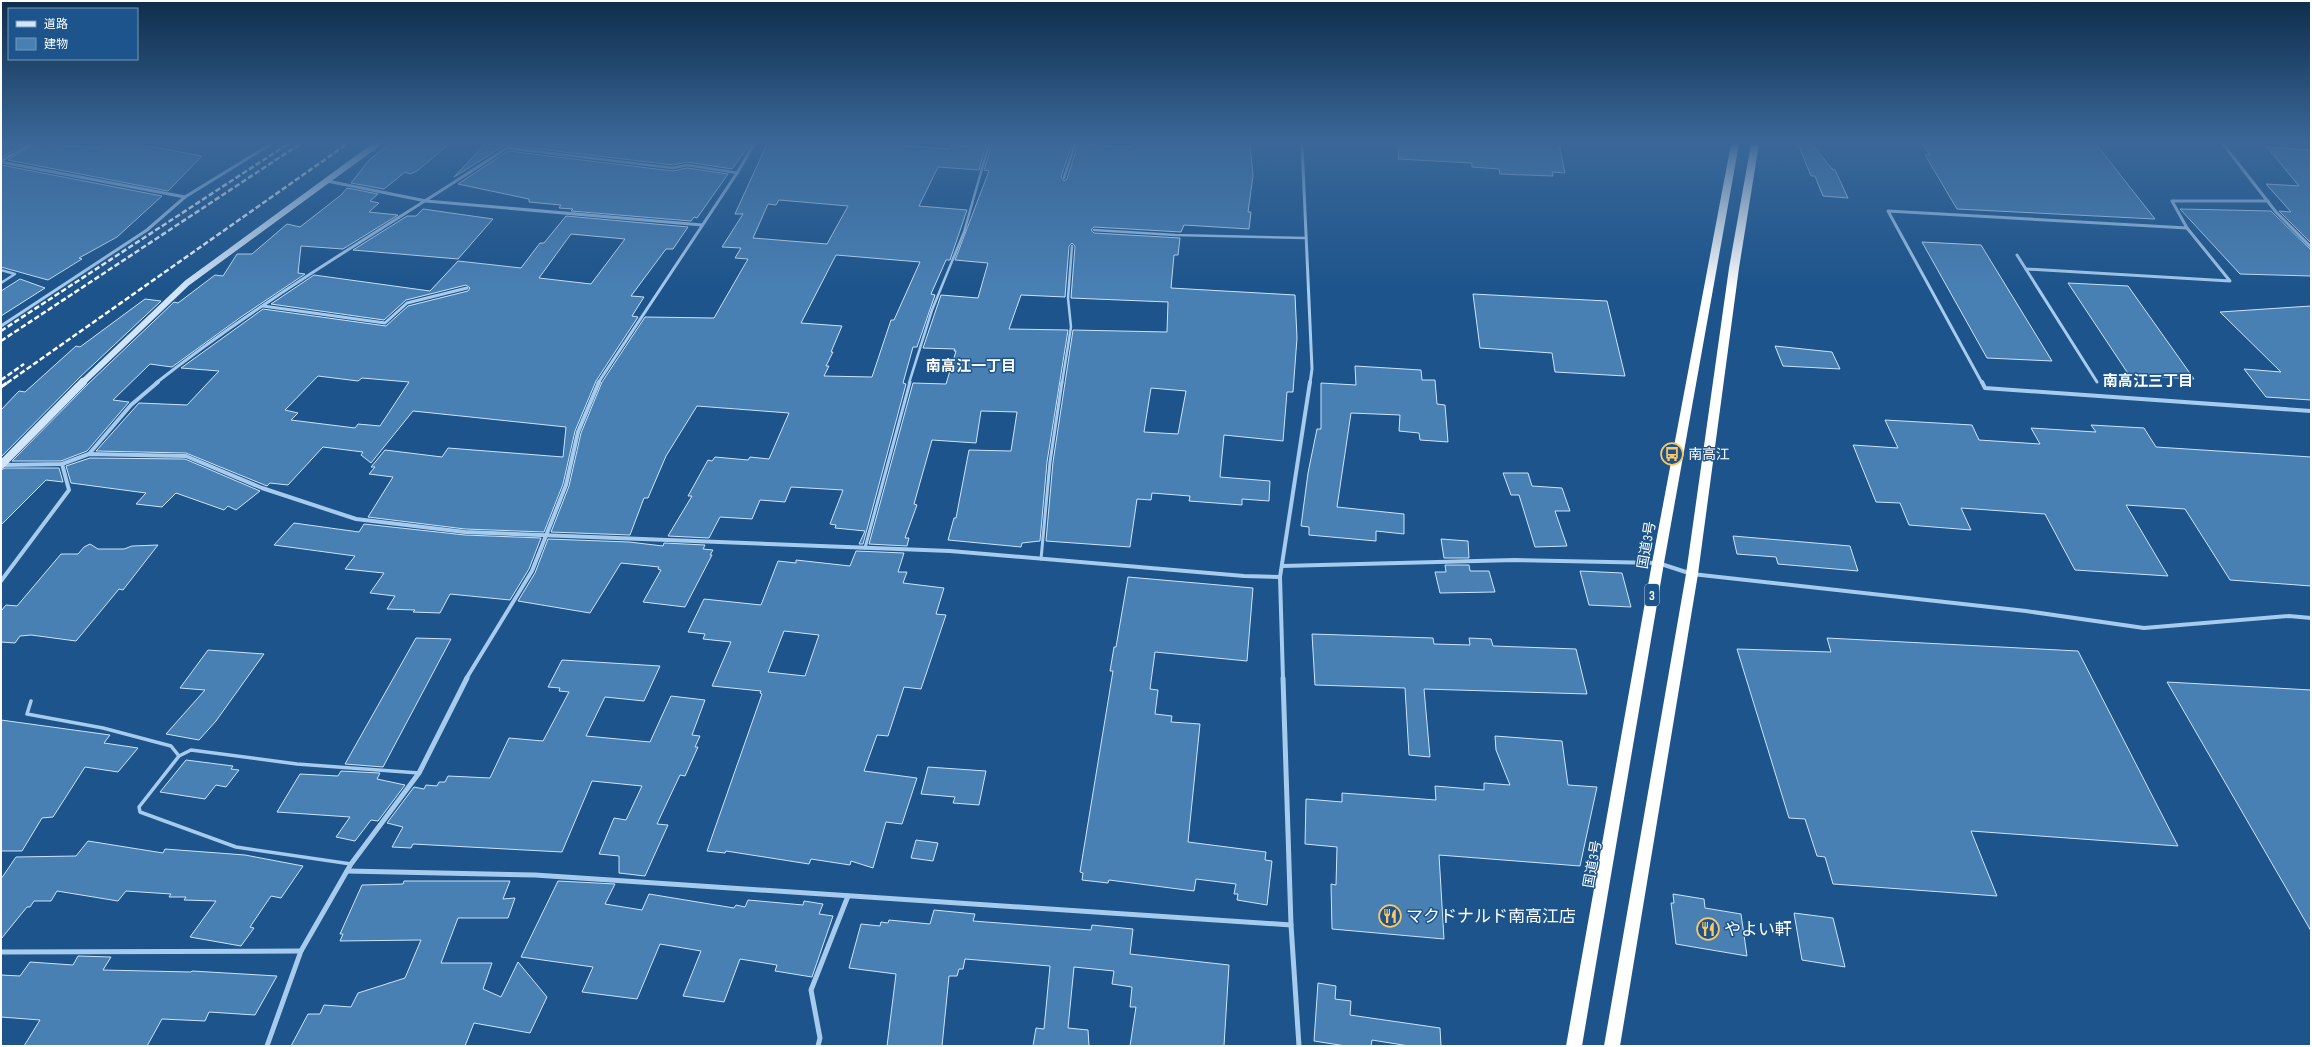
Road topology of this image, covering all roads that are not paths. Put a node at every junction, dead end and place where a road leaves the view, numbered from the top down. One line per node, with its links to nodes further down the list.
1 (163, 193): 12 (street)
2 (192, 193): 12 (street)
3 (308, 193): 32 (street)
4 (387, 193): 13 (street)
5 (438, 193): 13 (street)
6 (724, 193): 15 (street)
7 (976, 193): 34 (lane)
8 (1304, 193): 18 (street)
9 (1726, 193): 36 (highway, 国道3号 / 3)
10 (1747, 193): 38 (highway)
11 (2261, 193): 14 (street)
12 (185, 197): 27 (street)
13 (426, 201): 15 (street); 26 (street)
14 (2268, 202): 16 (street); 20 (street)
15 (702, 225): 33 (street)
16 (2187, 228): 22 (street); 29 (street)
17 (1094, 230): 18 (lane)
18 (1306, 238): 37 (street)
19 (1072, 246): 35 (lane)
20 (2311, 246)
21 (2017, 255): 22 (street)
22 (2026, 269): 28 (street)
23 (1, 270): 24 (lane)
24 (1, 282)
25 (467, 288): 26 (street)
26 (262, 306): 30 (street)
27 (1, 326)
28 (2096, 382)
29 (2311, 411)
30 (89, 454): 31 (street); 33 (street)
31 (62, 464): 32 (street); 40 (street)
32 (1, 465)
33 (547, 534): 34 (street); 44 (street)
34 (865, 548): 35 (street)
35 (1041, 559): 39 (street)
36 (1658, 563): 37 (street); 38 (street); 54 (highway, 国道3号 / 3)
37 (1282, 566): 39 (street)
38 (1692, 574): 41 (street); 55 (highway)
39 (1280, 577): 48 (street)
40 (1, 581)
41 (2311, 618)
42 (31, 701): 43 (lane)
43 (179, 756): 44 (lane); 45 (lane)
44 (419, 772): 45 (street)
45 (351, 864): 46 (street)
46 (346, 871): 47 (street); 49 (street)
47 (848, 896): 48 (street); 52 (street)
48 (1291, 925): 53 (street)
49 (301, 951): 50 (street); 51 (street)
50 (1, 952)
51 (267, 1046)
52 (818, 1046)
53 (1299, 1046)
54 (1574, 1046)
55 (1612, 1046)

